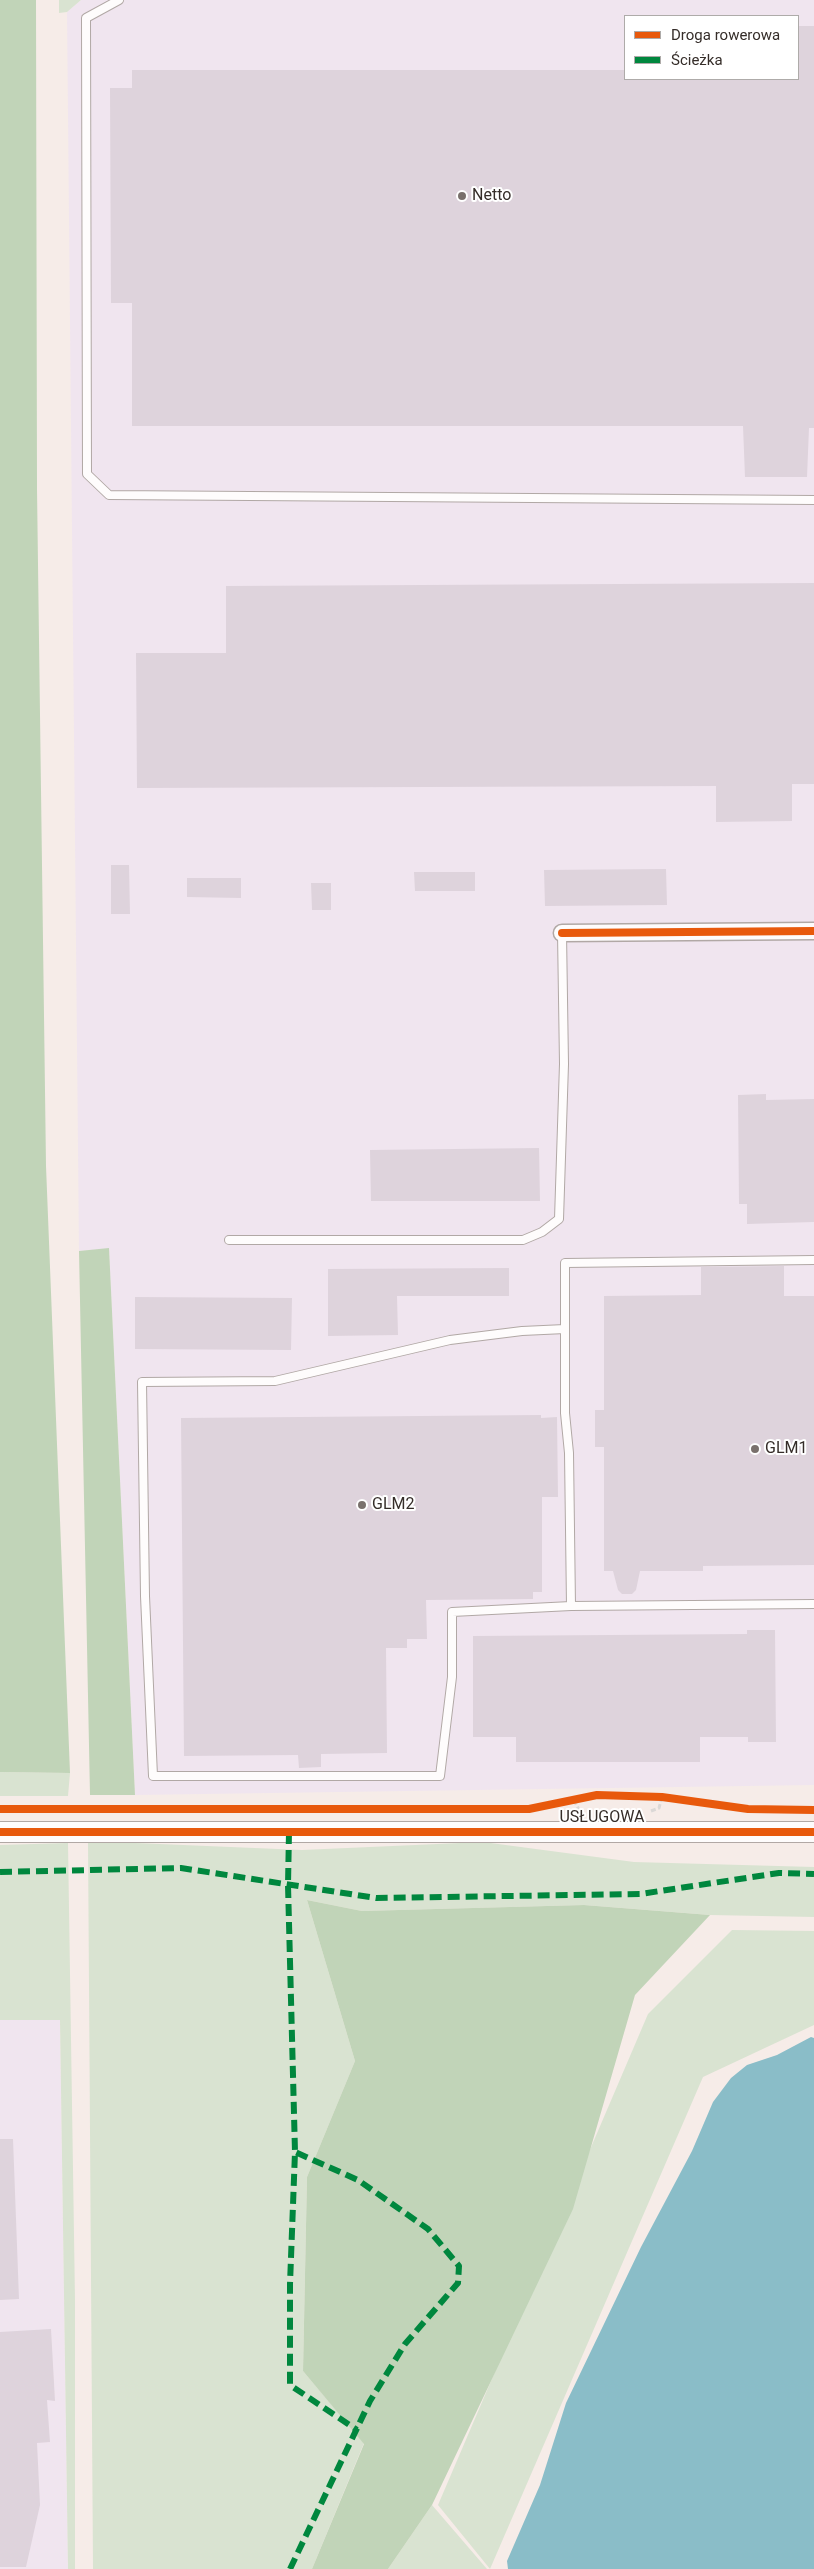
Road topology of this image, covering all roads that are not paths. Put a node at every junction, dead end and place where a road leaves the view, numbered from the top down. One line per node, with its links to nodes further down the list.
1 (119, 0): 2 (lane)
2 (814, 500)
3 (814, 931): 4 (street)
4 (562, 933): 5 (lane)
5 (228, 1240)
6 (814, 1260): 7 (lane)
7 (565, 1329): 9 (lane); 9 (lane)
8 (814, 1604): 9 (lane)
9 (571, 1606)
10 (0, 1832): 11 (street, USŁUGOWA)
11 (814, 1832)

